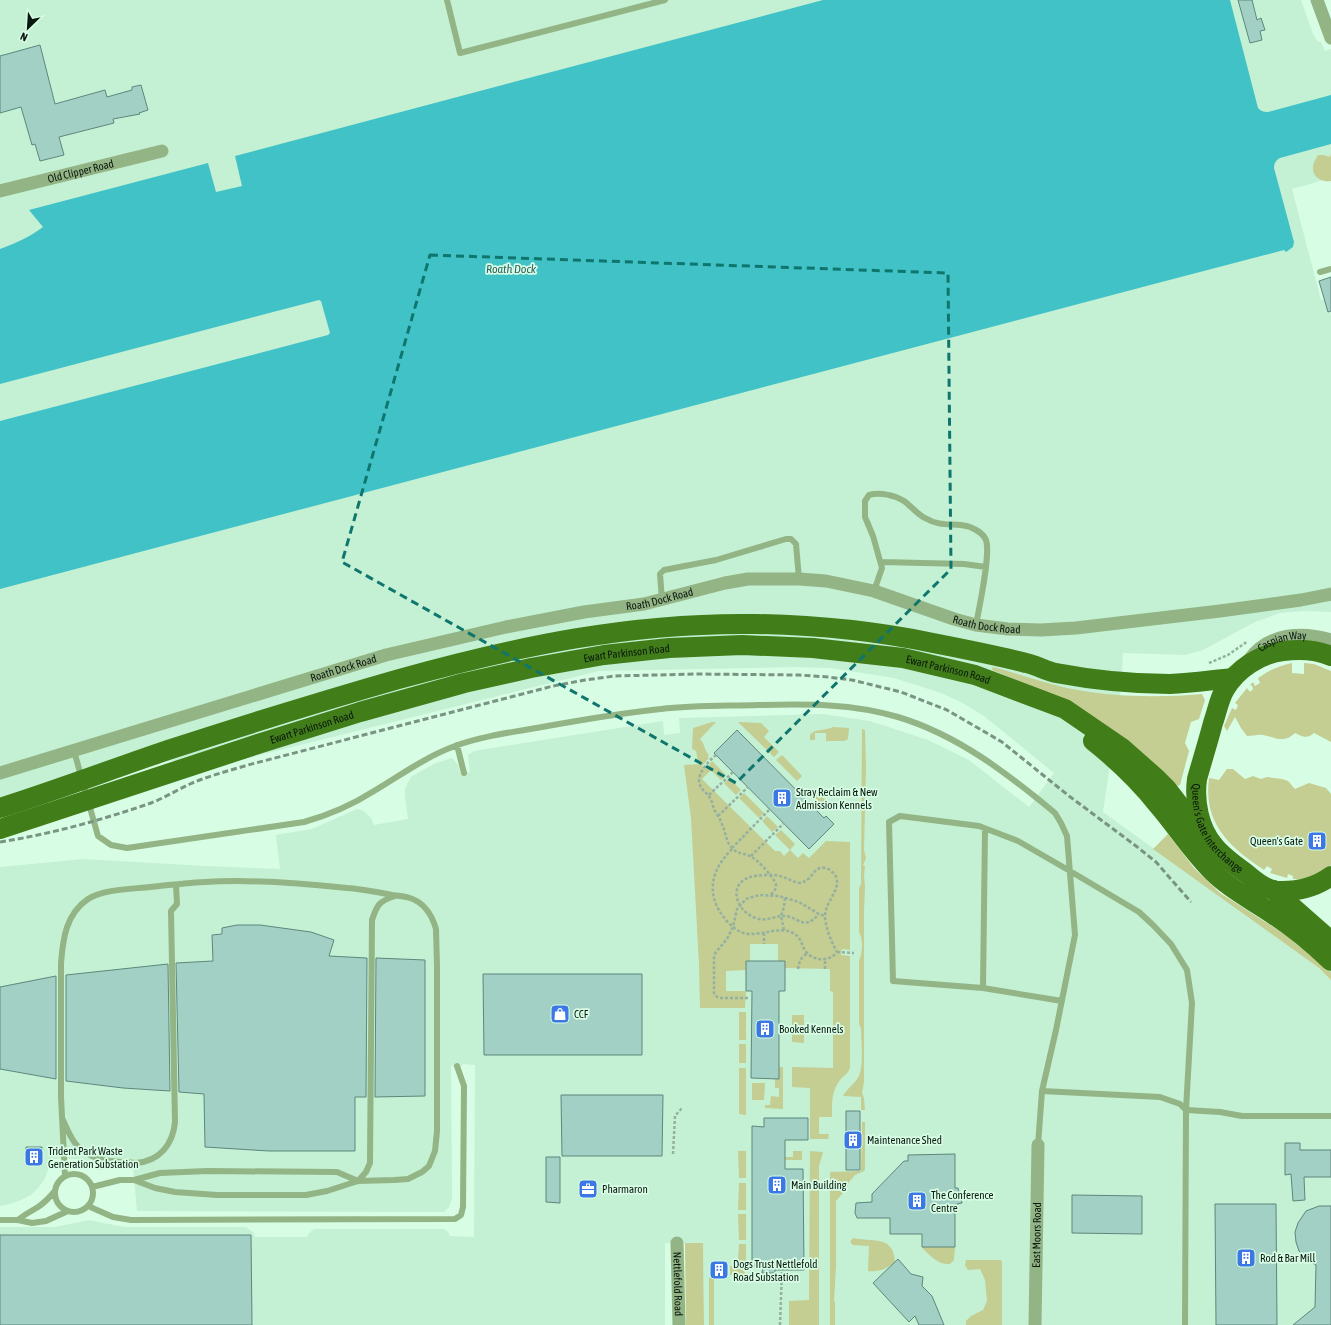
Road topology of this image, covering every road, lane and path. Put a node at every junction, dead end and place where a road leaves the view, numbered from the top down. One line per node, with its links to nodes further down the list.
1 (447, 0): 2 (lane)
2 (665, 0)
3 (1317, 0): 4 (street)
4 (1331, 38)
5 (162, 151): 6 (street, Old Clipper Road)
6 (0, 191)
7 (1331, 269): 8 (lane)
8 (1320, 272)
9 (881, 562): 10 (lane); 10 (lane); 12 (lane)
10 (986, 567): 15 (lane)
11 (799, 579): 12 (street, Roath Dock Road); 14 (street, Roath Dock Road); 14 (lane)
12 (874, 591): 15 (street, Roath Dock Road)
13 (1331, 594): 15 (street, Roath Dock Road)
14 (662, 600): 23 (street, Roath Dock Road)
15 (976, 625)
16 (1253, 638): 19 (path)
17 (1331, 640): 20 (street, Caspian Way)
18 (1331, 656): 20 (main road, Queen's Gate Interchange)
19 (1204, 665)
20 (1239, 673): 30 (main road, Ewart Parkinson Road); 36 (main road, Queen's Gate Interchange)
21 (1036, 698): 35 (main road, Ewart Parkinson Road); 36 (main road, Ewart Parkinson Road); 60 (main road)
22 (457, 745): 23 (lane); 27 (lane); 39 (lane)
23 (74, 751): 26 (street, Roath Dock Road)
24 (716, 755): 29 (path)
25 (733, 772): 29 (path)
26 (0, 773)
27 (464, 773)
28 (748, 787): 32 (path)
29 (709, 795): 32 (path)
30 (0, 808)
31 (770, 810): 37 (path)
32 (718, 816): 37 (path)
33 (784, 823): 38 (path)
34 (986, 828): 39 (lane); 63 (lane); 63 (lane)
35 (0, 829)
36 (1214, 846): 43 (main road, Queen's Gate Interchange)
37 (732, 848): 38 (path); 51 (path)
38 (751, 856): 40 (path)
39 (1070, 870): 65 (lane); 69 (lane)
40 (770, 876): 44 (path); 47 (path); 50 (path)
41 (1331, 876): 43 (main road, Queen's Gate Interchange)
42 (176, 885): 45 (lane); 71 (lane); 71 (lane)
43 (1272, 890): 54 (main road)
44 (769, 895): 46 (path); 47 (path)
45 (396, 896): 76 (lane); 76 (lane)
46 (785, 898): 48 (path); 49 (path)
47 (740, 906): 49 (path); 51 (path)
48 (819, 914): 49 (path); 50 (path)
49 (781, 916): 52 (path)
50 (825, 916): 56 (path)
51 (733, 927): 53 (path); 64 (path)
52 (784, 930): 53 (path); 57 (path)
53 (764, 933): 55 (path)
54 (1331, 941)
55 (764, 944)
56 (837, 952): 58 (path); 59 (path)
57 (807, 953): 59 (path); 62 (path)
58 (854, 953)
59 (825, 960): 61 (path)
60 (1331, 960)
61 (825, 968)
62 (798, 969)
63 (983, 988): 65 (lane)
64 (748, 998)
65 (1062, 1001): 67 (lane)
66 (458, 1066): 79 (lane)
67 (1042, 1091): 69 (lane); 72 (lane)
68 (682, 1108): 73 (path)
69 (1186, 1110): 70 (lane); 88 (lane)
70 (1331, 1116)
71 (62, 1117): 74 (lane)
72 (1038, 1145): 87 (street, East Moors Road)
73 (673, 1154)
74 (65, 1176): 77 (lane); 78 (lane)
75 (134, 1180): 76 (lane); 76 (lane); 77 (lane)
76 (358, 1181)
77 (92, 1187): 79 (lane)
78 (54, 1192): 80 (lane); 82 (lane)
79 (88, 1206): 80 (lane)
80 (68, 1211): 82 (lane)
81 (0, 1220): 82 (lane)
82 (18, 1220)
83 (677, 1243): 85 (street, Nettlefold Road)
84 (782, 1270): 86 (path)
85 (679, 1325)
86 (780, 1325)
87 (1034, 1325)
88 (1185, 1325)

